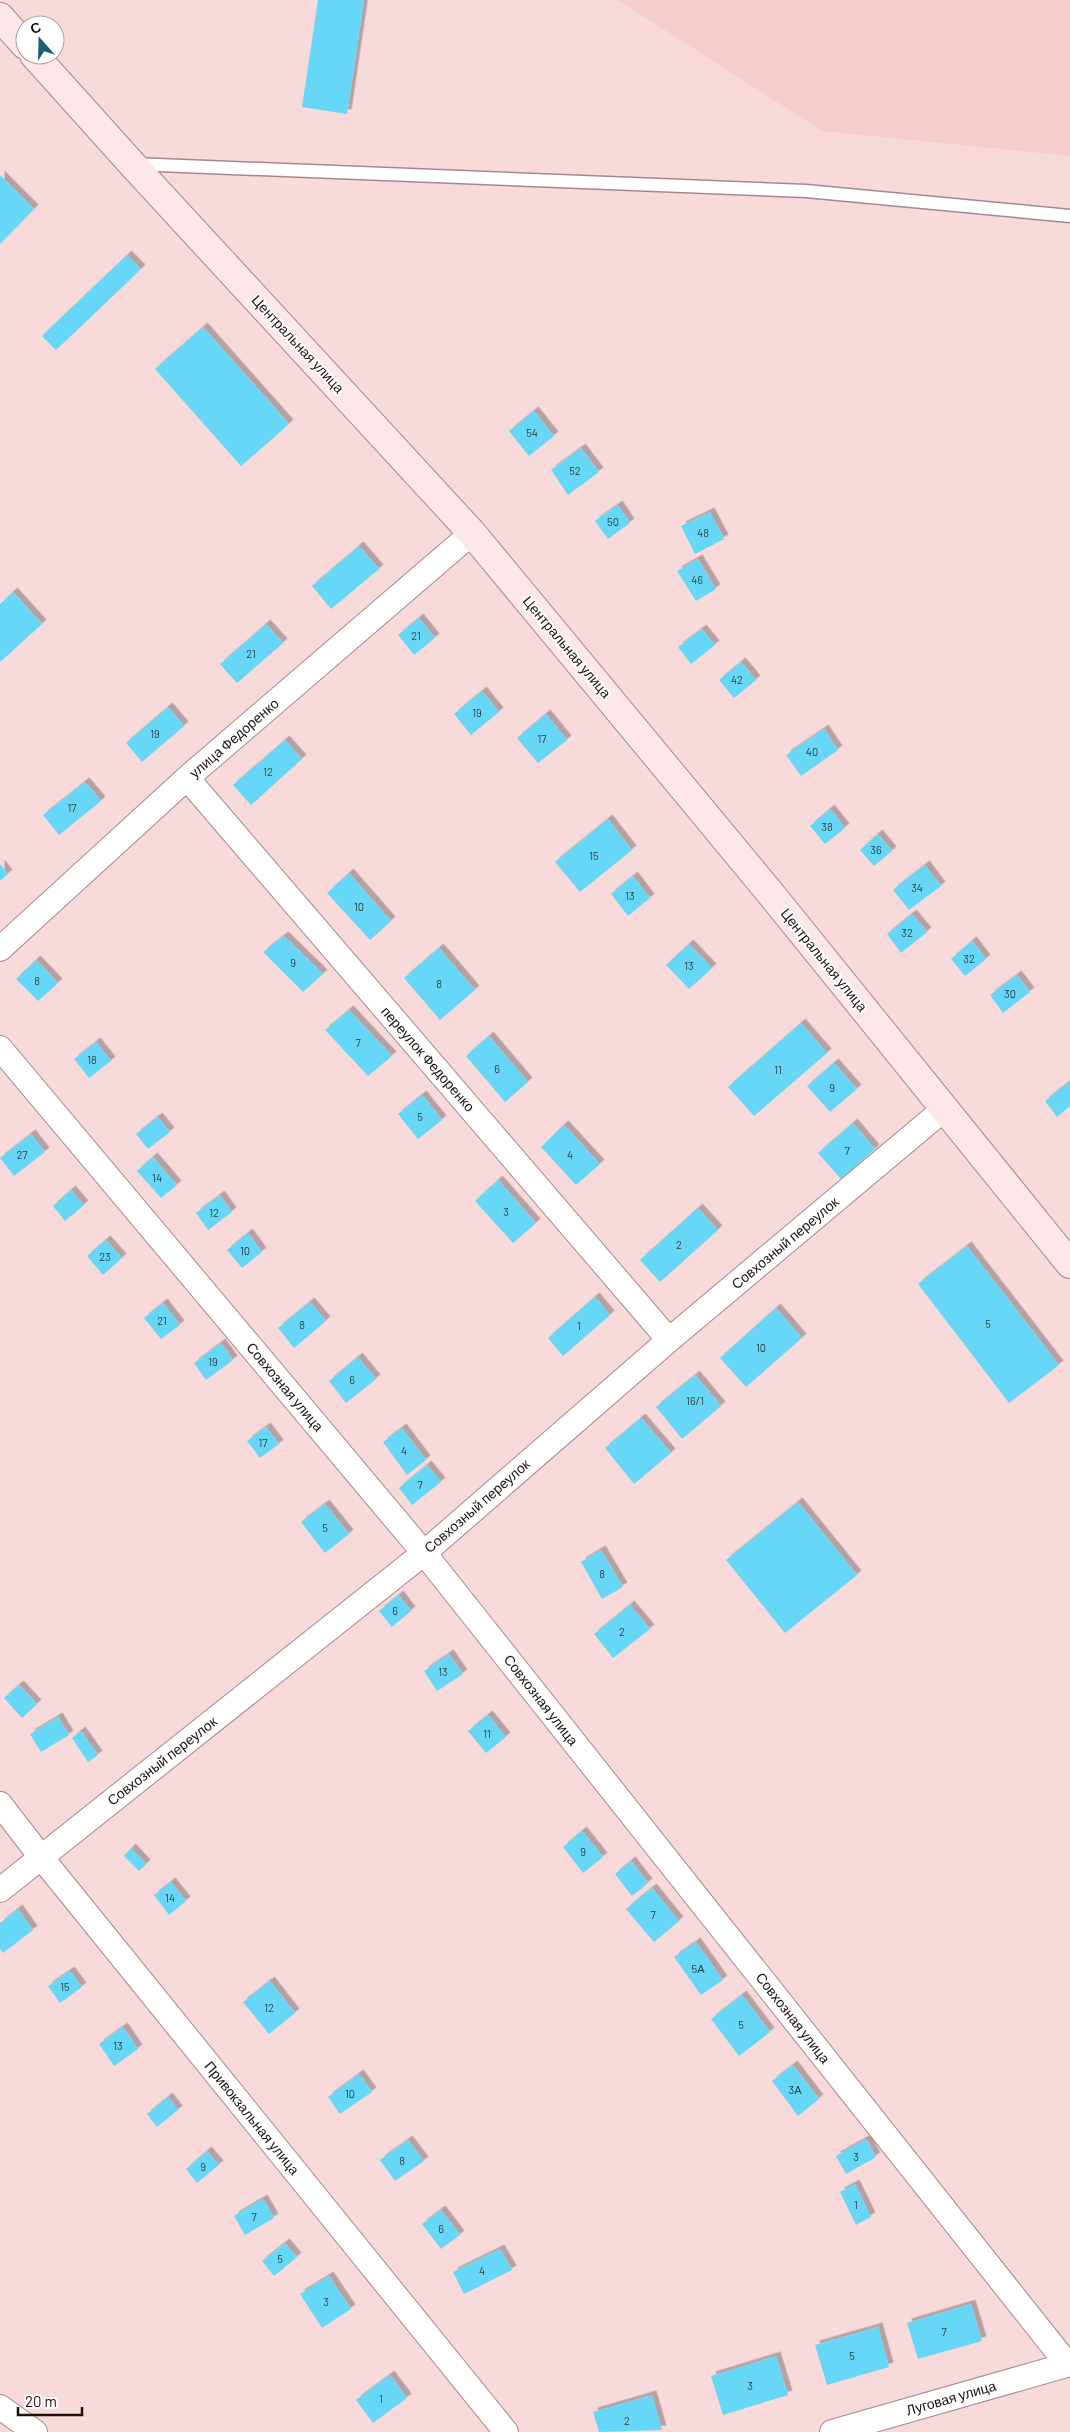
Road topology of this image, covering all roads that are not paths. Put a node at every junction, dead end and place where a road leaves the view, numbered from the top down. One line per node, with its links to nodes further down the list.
1 (0, 17): 2 (street)
2 (15, 34)
3 (43, 65): 4 (street, Центральная улица)
4 (132, 164): 5 (lane); 6 (street, Центральная улица)
5 (1070, 216)
6 (472, 533): 7 (street, улица Федоренко); 10 (street, Центральная улица)
7 (187, 778): 8 (street, улица Федоренко); 12 (street, переулок Федоренко)
8 (0, 949)
9 (0, 1048): 13 (street, Совхозная улица)
10 (944, 1110): 11 (street, Центральная улица); 12 (street, Совхозный переулок)
11 (1070, 1264)
12 (669, 1340): 13 (street, Совхозный переулок)
13 (424, 1553): 15 (street, Совхозный переулок); 17 (street, Совхозная улица)
14 (0, 1804): 15 (street, Привокзальная улица)
15 (41, 1857): 16 (street, Совхозный переулок); 20 (street, Привокзальная улица)
16 (0, 1890)
17 (1069, 2364): 21 (street, Луговая улица)
18 (0, 2407): 19 (street)
19 (35, 2432)
20 (506, 2432)
21 (832, 2432)

